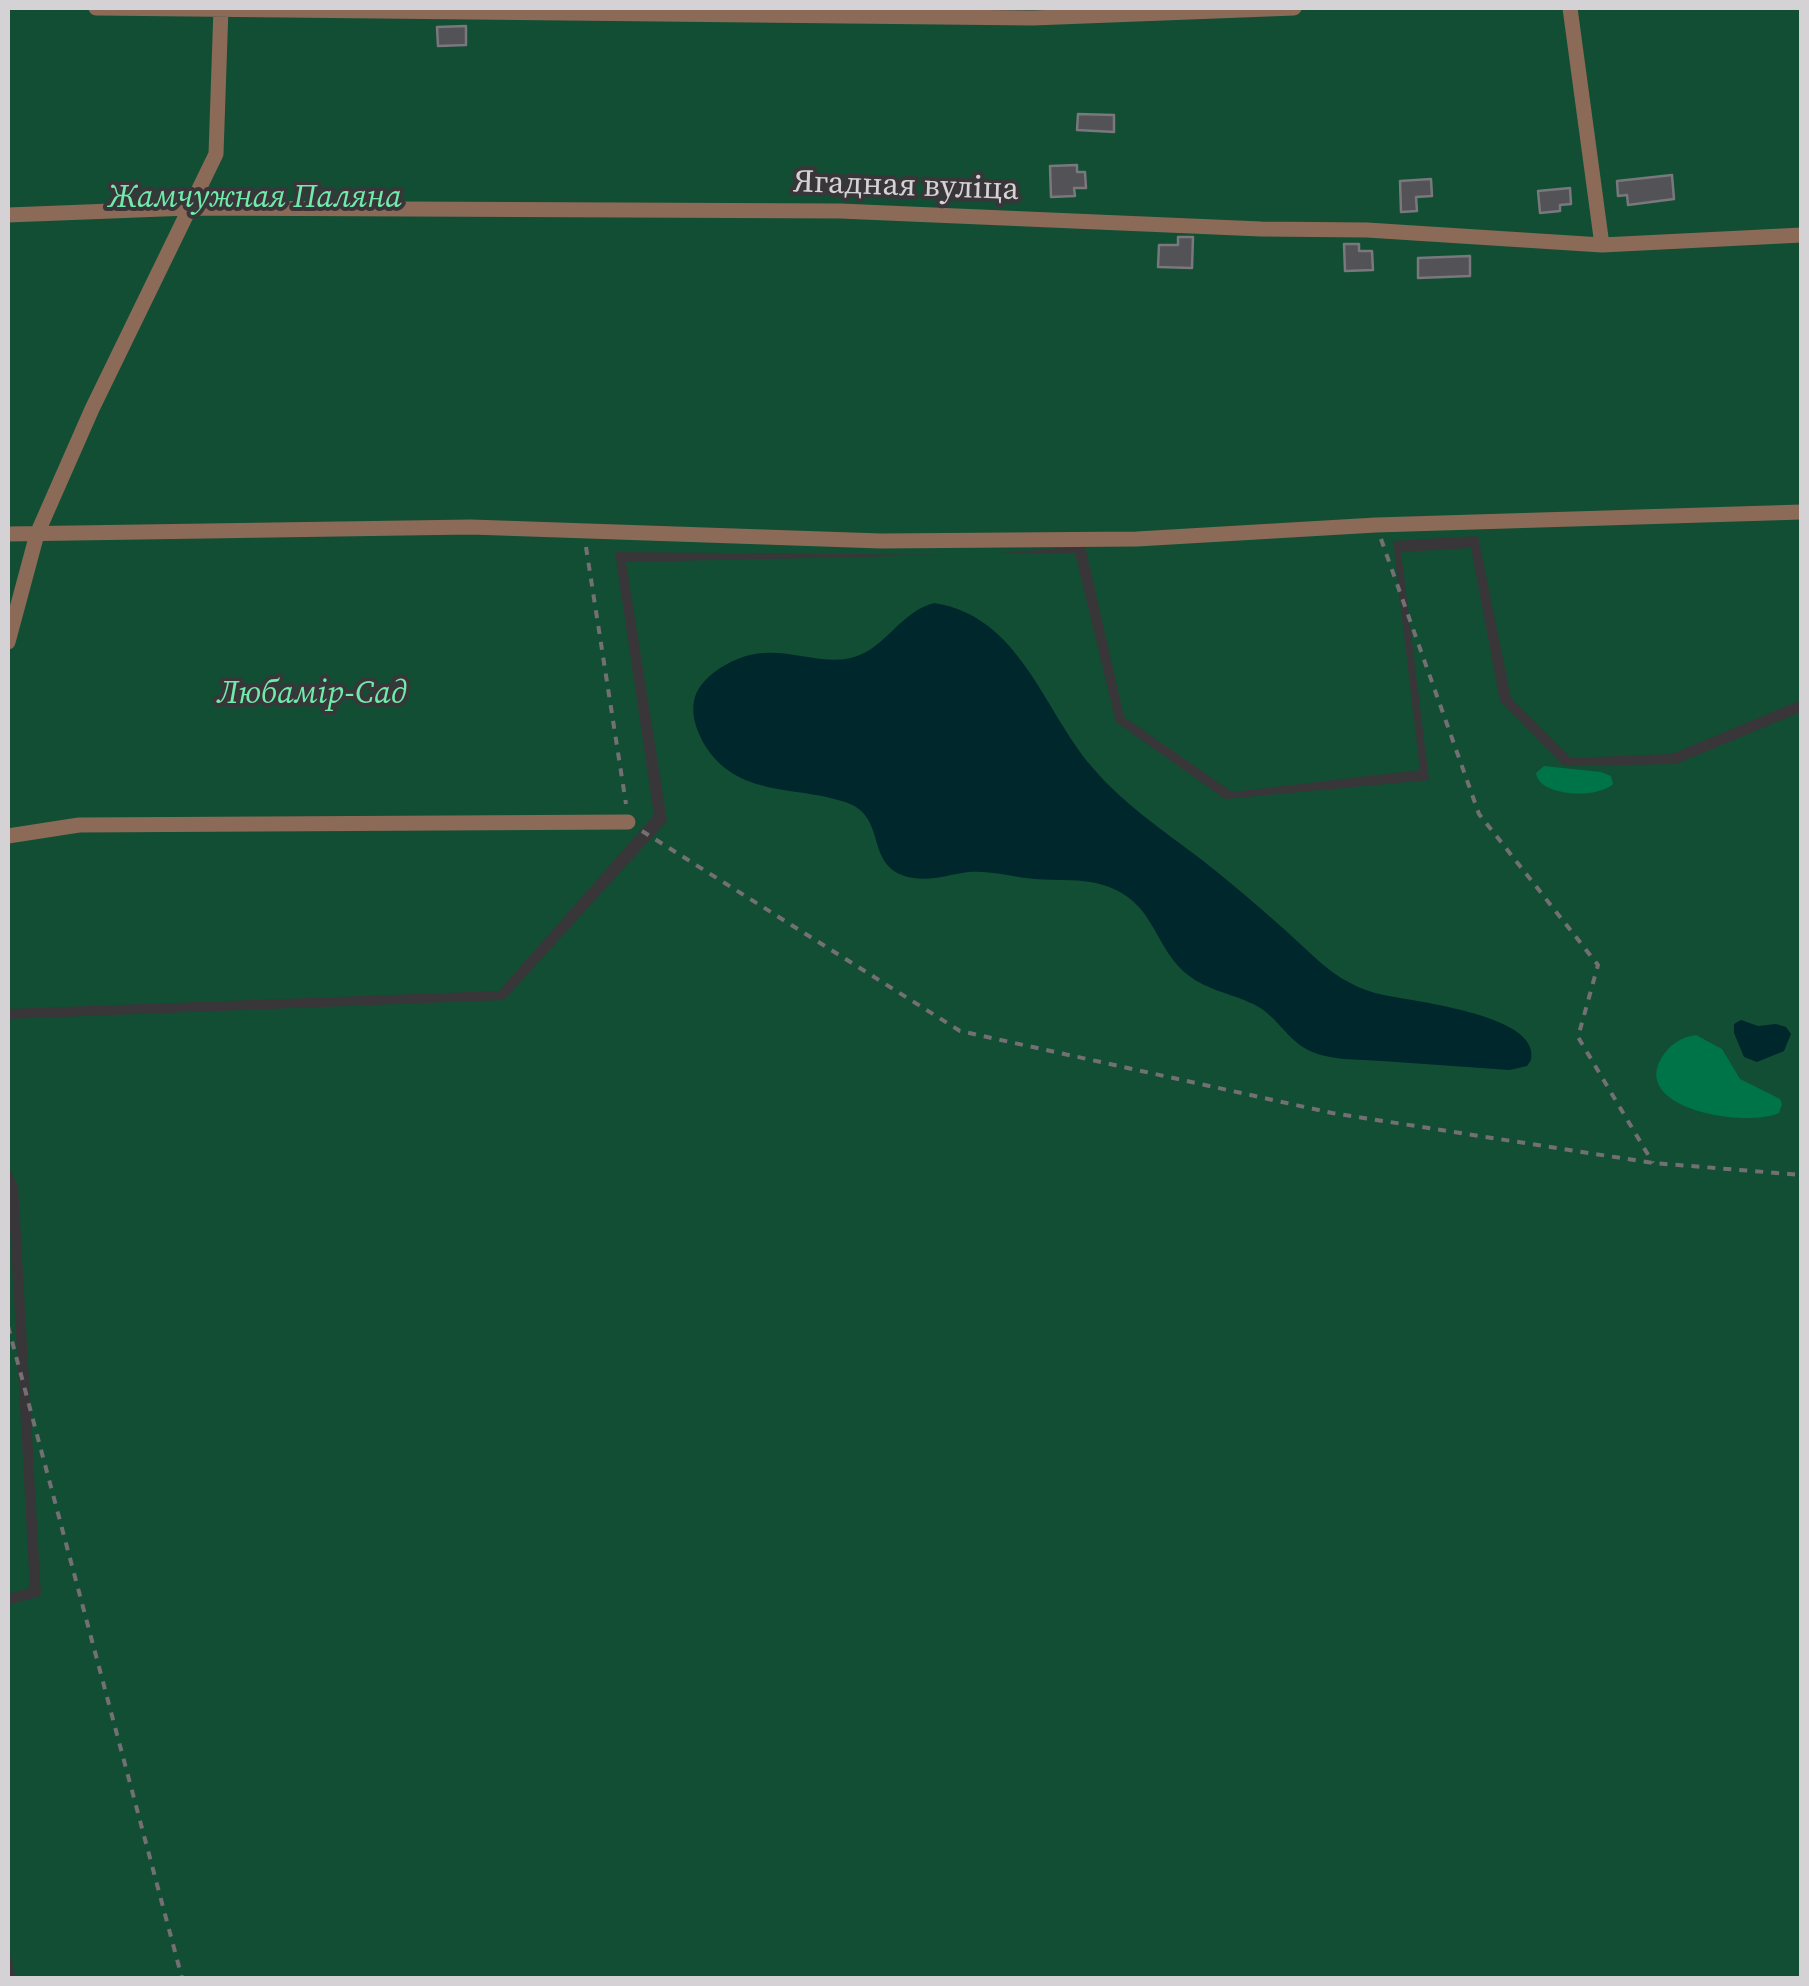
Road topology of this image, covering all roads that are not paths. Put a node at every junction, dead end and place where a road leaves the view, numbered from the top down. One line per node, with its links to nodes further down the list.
1 (96, 8): 2 (street)
2 (221, 8): 3 (street); 5 (street)
3 (1294, 8)
4 (1570, 8): 8 (street)
5 (189, 208): 6 (street, Ягадная вуліца); 8 (street, Ягадная вуліца); 11 (street)
6 (8, 216)
7 (1802, 235): 8 (street, Ягадная вуліца)
8 (1602, 244)
9 (1802, 512): 11 (street)
10 (8, 534): 11 (street)
11 (36, 534): 12 (street)
12 (8, 642)
13 (628, 822): 14 (street)
14 (8, 836)

